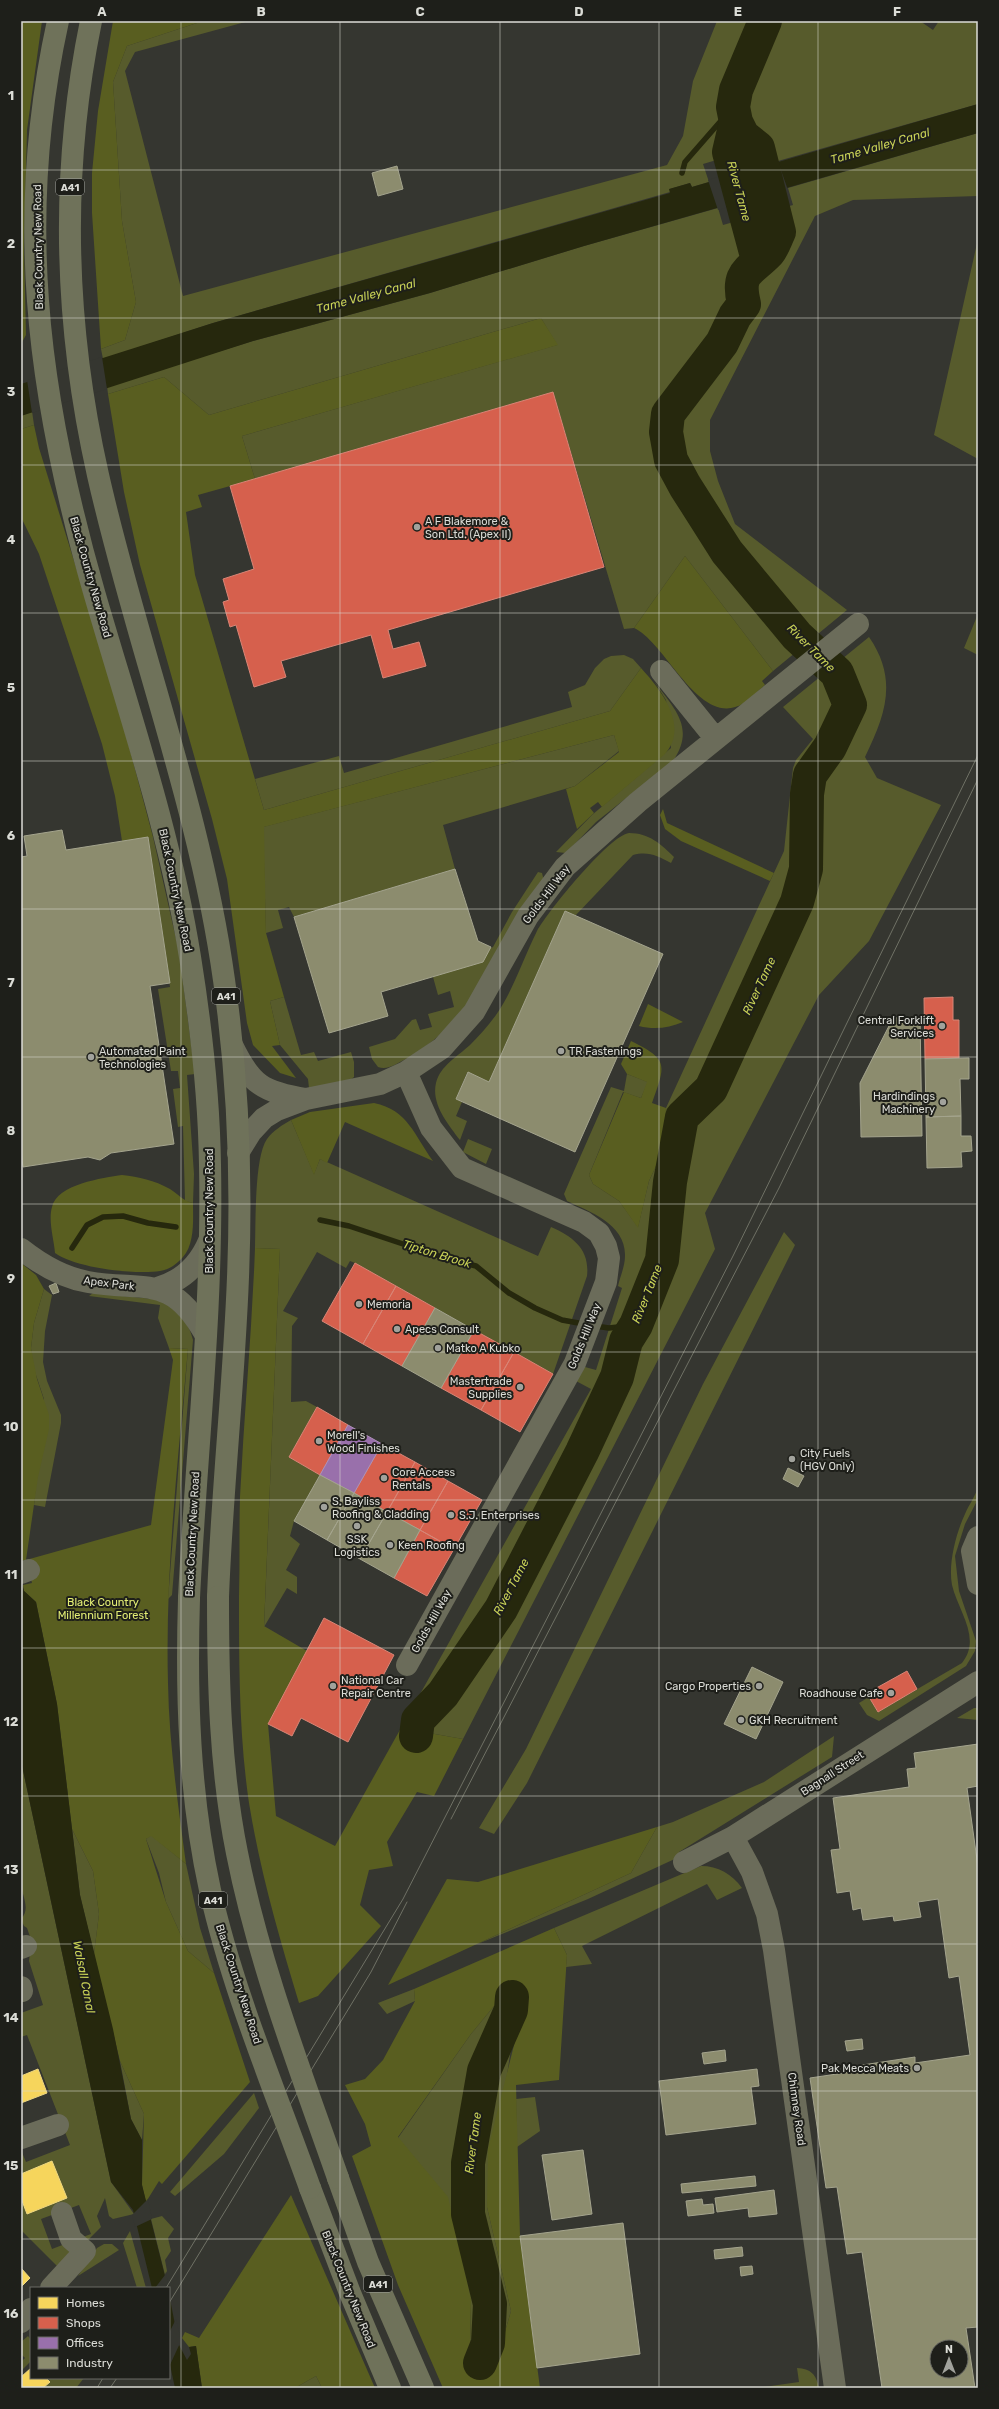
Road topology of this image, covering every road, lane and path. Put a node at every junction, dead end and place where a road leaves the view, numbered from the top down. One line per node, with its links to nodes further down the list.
1 (58, 21): 10 (highway, Black Country New Road / A41)
2 (91, 21): 6 (highway, A41)
3 (858, 624): 5 (street, Golds Hill Way)
4 (661, 671): 5 (street)
5 (715, 738): 7 (street, Golds Hill Way)
6 (232, 1044): 8 (street, Golds Hill Way); 9 (highway, A41)
7 (406, 1072): 8 (street, Golds Hill Way); 16 (street, Golds Hill Way)
8 (306, 1099): 9 (street, Golds Hill Way)
9 (238, 1153): 27 (highway, A41, bridge)
10 (209, 1241): 12 (street, Apex Park); 13 (highway, Black Country New Road / A41)
11 (21, 1248): 12 (street, Apex Park)
12 (157, 1288): 13 (street, Apex Park)
13 (205, 1334): 26 (highway, Black Country New Road / A41, bridge)
14 (978, 1537): 15 (street)
15 (978, 1584)
16 (407, 1665)
17 (978, 1682): 18 (street, Bagnall Street)
18 (733, 1837): 19 (street, Bagnall Street); 28 (street, Chimney Road)
19 (684, 1862)
20 (58, 2125): 21 (street)
21 (21, 2138)
22 (62, 2213): 23 (street)
23 (52, 2287)
24 (30, 2311): 25 (street)
25 (21, 2322)
26 (390, 2388)
27 (423, 2388)
28 (835, 2388)

